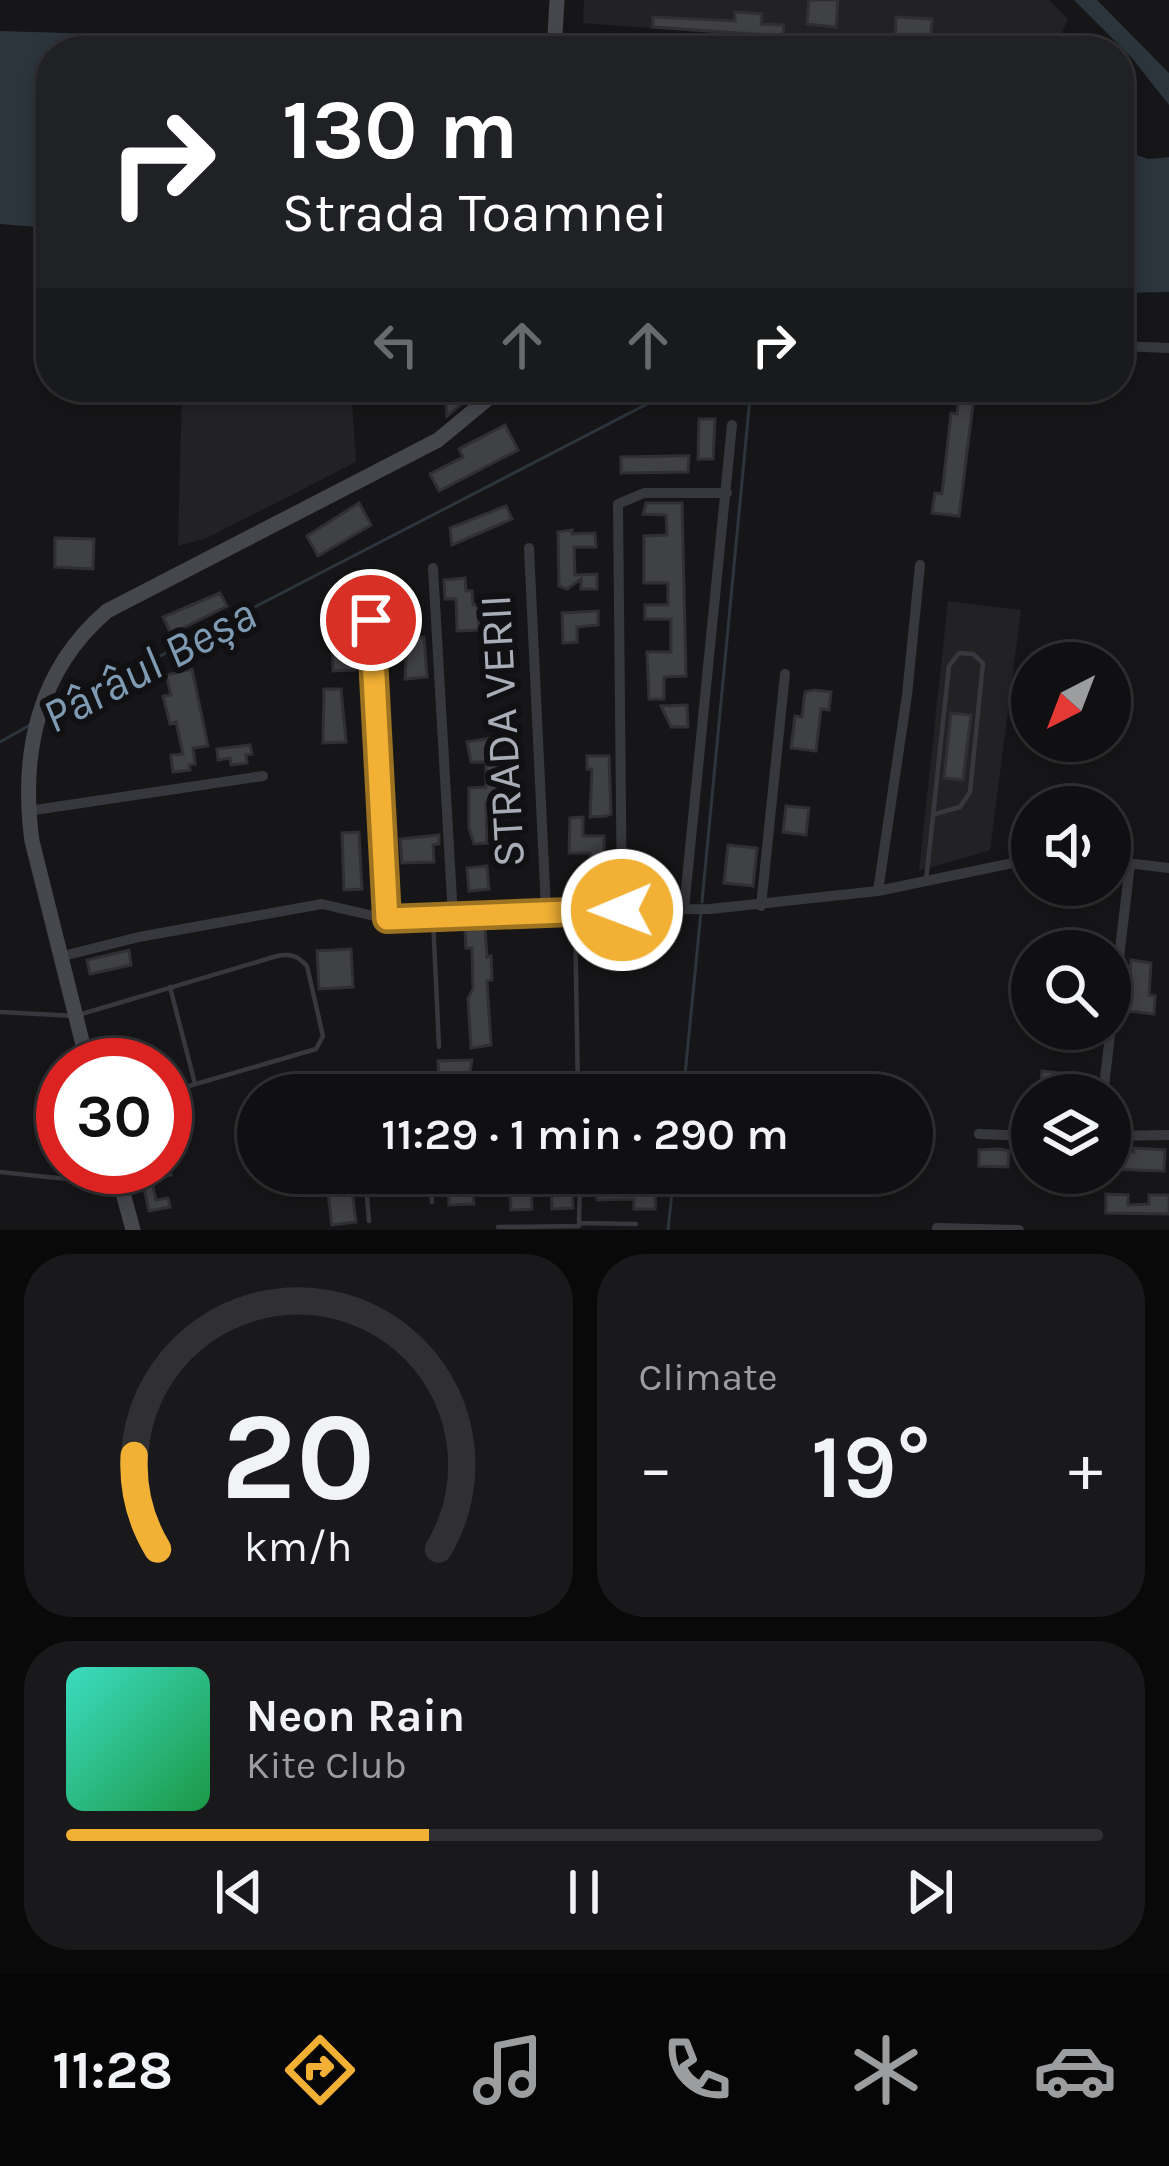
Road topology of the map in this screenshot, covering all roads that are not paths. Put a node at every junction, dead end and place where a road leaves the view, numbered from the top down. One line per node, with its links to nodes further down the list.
1 (556, 5): 2 (main road)
2 (555, 36)
3 (1134, 347): 4 (street)
4 (1169, 349)
5 (484, 402): 14 (main road)
6 (732, 424): 7 (street)
7 (727, 493): 23 (street); 25 (street)
8 (529, 548): 24 (street, STRADA VERII)
9 (920, 565): 20 (street)
10 (433, 568): 27 (street)
11 (371, 620): 29 (street)
12 (785, 674): 21 (street)
13 (262, 776): 14 (street)
14 (28, 811): 30 (main road)
15 (935, 814): 15 (lane); 19 (lane)
16 (1011, 863): 19 (street)
17 (1131, 864): 18 (street)
18 (1169, 868)
19 (926, 881): 20 (street)
20 (878, 891): 21 (street)
21 (761, 906): 23 (street)
22 (1125, 906): 37 (street)
23 (688, 909): 25 (street)
24 (546, 910): 26 (street); 27 (street)
25 (622, 910): 26 (street)
26 (574, 911): 36 (lane)
27 (453, 917): 28 (street)
28 (434, 918): 29 (street); 35 (lane)
29 (387, 919): 30 (street)
30 (59, 957): 33 (main road)
31 (170, 987): 33 (lane); 38 (lane); 38 (lane)
32 (0, 1012): 33 (lane)
33 (75, 1016): 34 (main road)
34 (81, 1038)
35 (439, 1047)
36 (578, 1074)
37 (1105, 1074)
38 (195, 1084): 39 (lane)
39 (192, 1085)
40 (979, 1134): 41 (street)
41 (1011, 1135)
42 (1169, 1135): 43 (street)
43 (1131, 1136)
44 (0, 1172): 45 (lane)
45 (36, 1173)
46 (123, 1194): 56 (main road)
47 (367, 1194): 51 (lane)
48 (432, 1194): 50 (lane)
49 (580, 1194): 52 (lane)
50 (432, 1202)
51 (369, 1221)
52 (581, 1223): 53 (lane); 54 (lane)
53 (636, 1223)
54 (498, 1226)
55 (937, 1228): 57 (street)
56 (133, 1230)
57 (1019, 1230)

